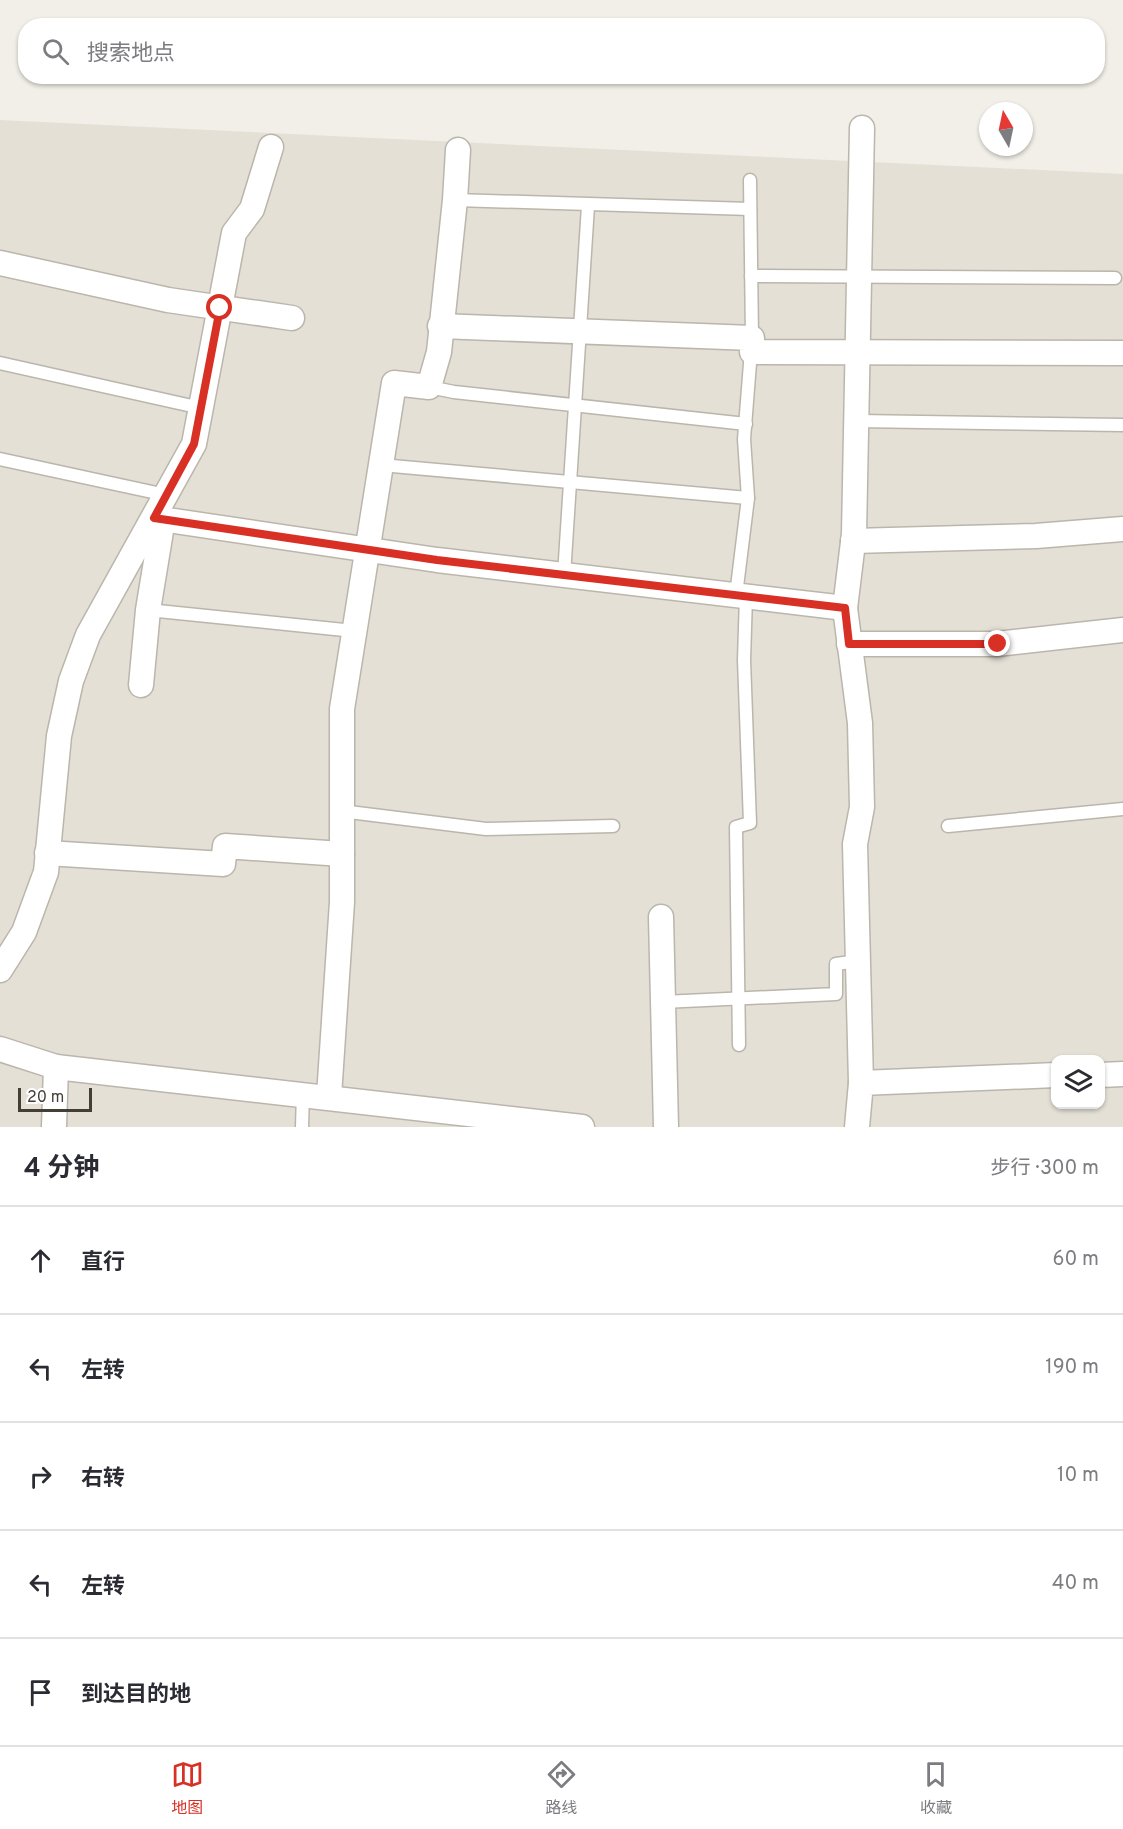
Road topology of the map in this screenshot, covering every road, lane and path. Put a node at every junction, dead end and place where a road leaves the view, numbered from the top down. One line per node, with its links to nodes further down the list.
1 (862, 128): 10 (street)
2 (271, 147): 12 (street)
3 (458, 150): 5 (street)
4 (750, 180): 7 (lane)
5 (455, 200): 6 (lane); 14 (street)
6 (588, 206): 7 (lane); 15 (lane)
7 (750, 209): 9 (lane)
8 (0, 263): 12 (street)
9 (751, 276): 10 (lane); 16 (lane)
10 (861, 276): 11 (lane); 17 (street)
11 (1114, 278)
12 (220, 308): 13 (street); 22 (street)
13 (292, 318)
14 (440, 326): 15 (street); 20 (street)
15 (579, 333): 16 (street); 21 (lane)
16 (752, 345): 17 (street); 24 (lane)
17 (860, 352): 18 (street); 23 (street)
18 (1123, 353)
19 (0, 363): 22 (lane)
20 (429, 387): 21 (lane); 27 (street)
21 (576, 406): 24 (lane); 28 (lane)
22 (201, 408): 29 (street)
23 (858, 421): 25 (lane); 33 (street)
24 (746, 424): 30 (lane)
25 (1123, 425)
26 (0, 459): 29 (lane)
27 (381, 465): 28 (lane); 34 (street)
28 (570, 482): 30 (lane); 35 (lane)
29 (166, 495): 31 (street)
30 (748, 498): 36 (lane)
31 (158, 519): 34 (street); 38 (street); 47 (street)
32 (1123, 529): 33 (street)
33 (854, 541): 37 (street)
34 (367, 549): 35 (street); 40 (street)
35 (564, 575): 36 (street)
36 (741, 595): 37 (street); 52 (lane)
37 (845, 608): 41 (street)
38 (148, 610): 40 (lane); 42 (street)
39 (1123, 630): 41 (street)
40 (354, 631): 44 (street)
41 (849, 644): 50 (street)
42 (141, 685)
43 (1123, 809): 46 (lane)
44 (341, 811): 45 (lane); 48 (street)
45 (613, 826)
46 (948, 826)
47 (47, 853): 48 (street); 51 (street)
48 (342, 854): 62 (street)
49 (661, 917): 53 (street)
50 (858, 961): 52 (lane); 60 (street)
51 (0, 970)
52 (738, 999): 53 (lane); 54 (lane)
53 (663, 1002): 67 (street)
54 (739, 1045)
55 (0, 1049): 56 (street)
56 (56, 1067): 61 (street); 64 (street)
57 (1123, 1074): 59 (street)
58 (1051, 1075): 60 (street)
59 (1105, 1075)
60 (861, 1083): 68 (street)
61 (303, 1093): 62 (street); 65 (lane)
62 (329, 1096): 63 (street)
63 (426, 1118): 66 (street)
64 (54, 1127)
65 (302, 1127)
66 (582, 1127)
67 (666, 1127)
68 (857, 1127)

